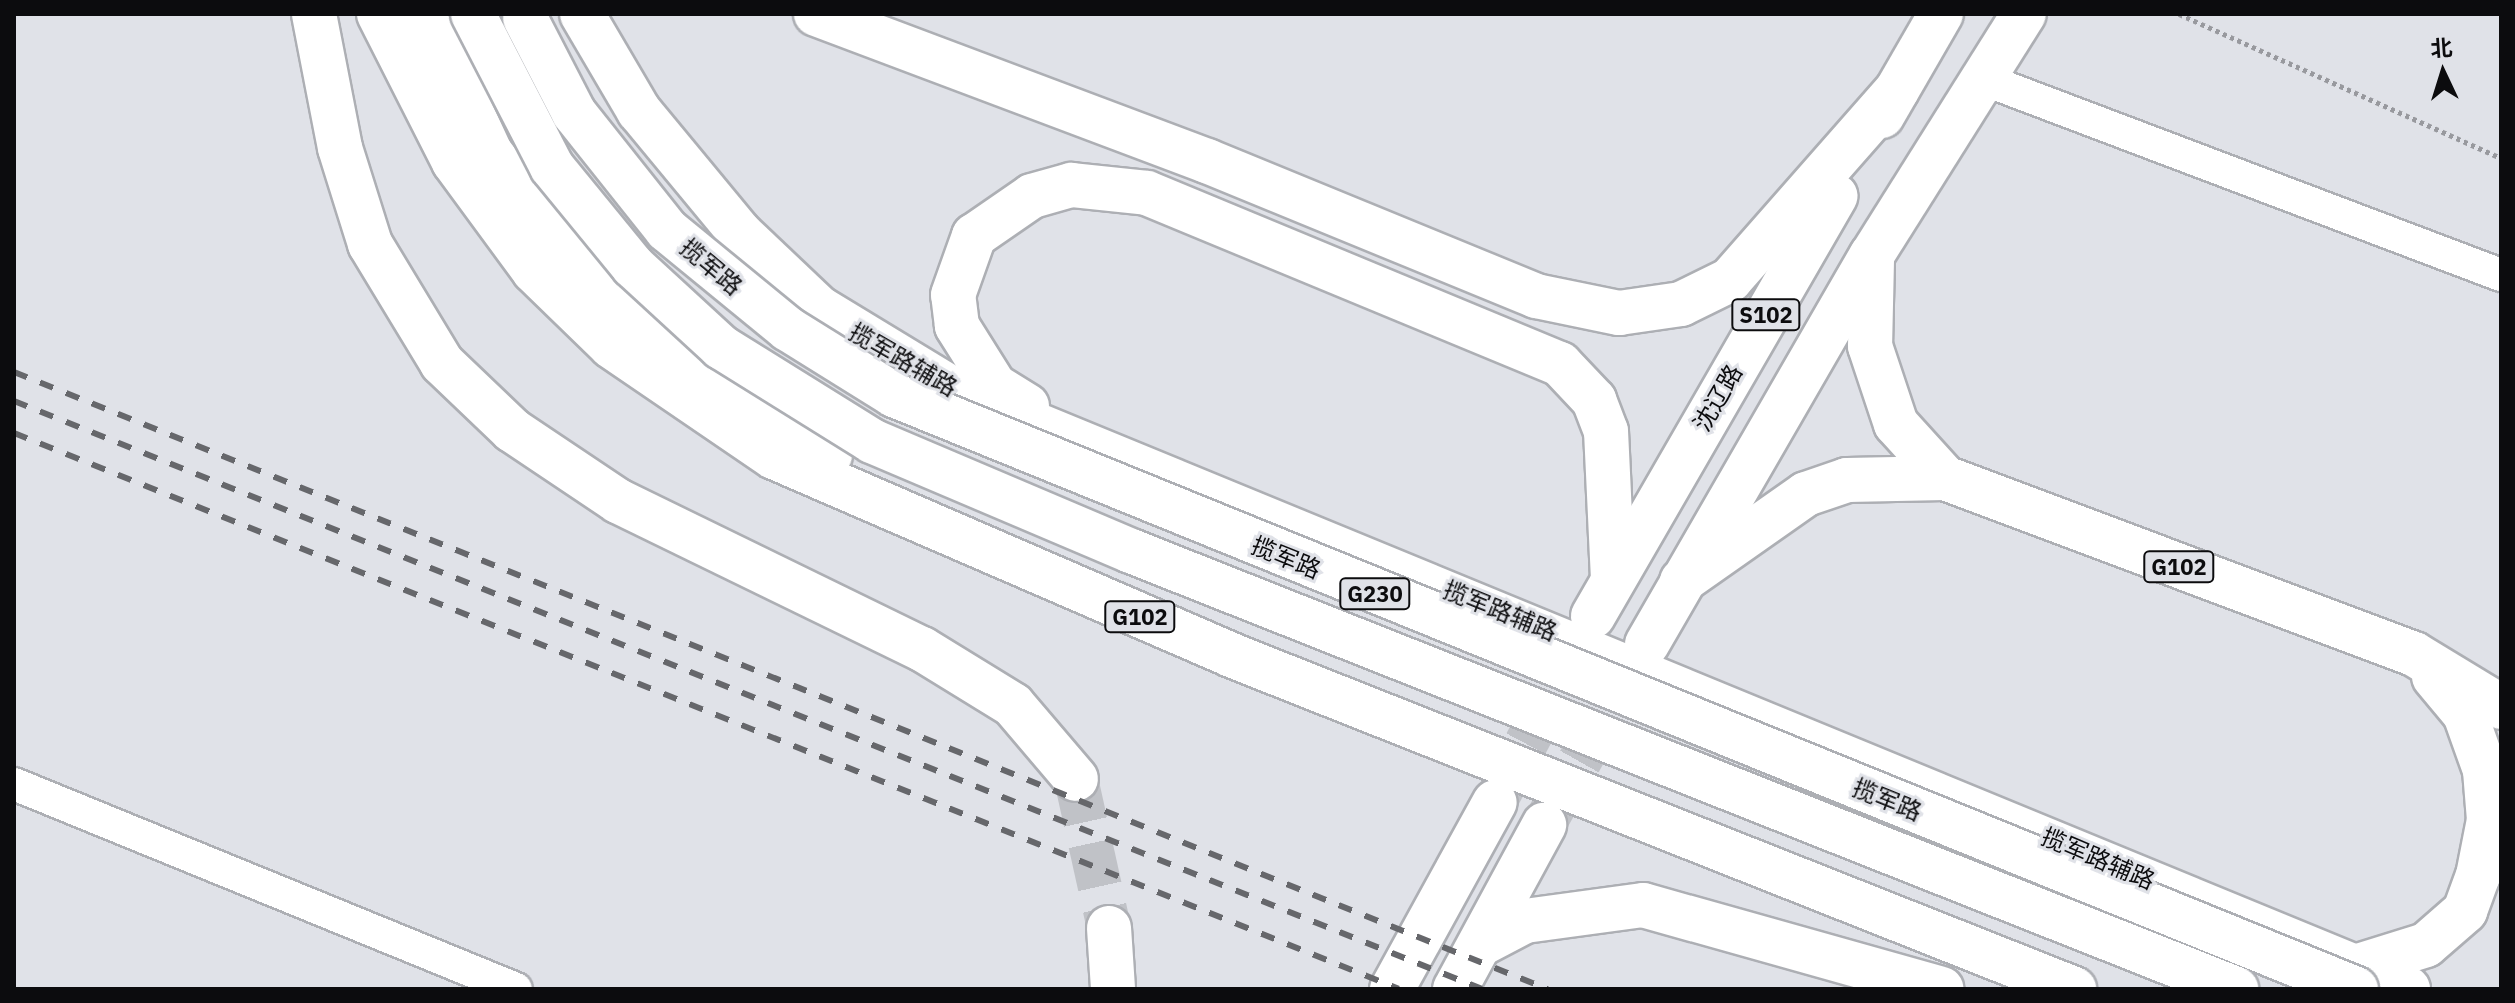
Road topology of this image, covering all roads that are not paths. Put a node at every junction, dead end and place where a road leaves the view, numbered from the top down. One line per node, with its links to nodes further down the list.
1 (314, 14): 21 (highway)
2 (379, 14): 19 (highway, G102)
3 (426, 14): 19 (highway)
4 (473, 14): 34 (highway, 揽军路 / G230, bridge)
5 (582, 14): 14 (highway, 揽军路辅路)
6 (816, 14): 11 (highway)
7 (1941, 14): 11 (highway, 沈辽路 / S102)
8 (2024, 14): 10 (highway)
9 (524, 16): 27 (highway, 揽军路 / G230, bridge)
10 (1983, 79): 12 (highway); 13 (street)
11 (1897, 90): 14 (highway, 沈辽路 / S102)
12 (1872, 255): 15 (highway); 16 (highway)
13 (2501, 275)
14 (1090, 445): 27 (highway, 揽军路辅路)
15 (1945, 478): 16 (highway, G102); 18 (highway, G102)
16 (1682, 581): 17 (highway)
17 (1647, 644)
18 (2414, 654): 20 (highway); 27 (highway, G102)
19 (1231, 655): 33 (highway, G102)
20 (2501, 707)
21 (1076, 779)
22 (14, 784): 28 (street)
23 (1495, 802): 30 (highway)
24 (1544, 825): 26 (highway)
25 (1109, 928): 29 (highway)
26 (1481, 944): 31 (highway); 32 (highway)
27 (2356, 978): 35 (highway, 揽军路辅路)
28 (516, 989)
29 (1113, 989)
30 (1392, 989)
31 (1455, 989)
32 (1941, 989)
33 (2074, 989)
34 (2236, 989)
35 (2408, 989)

